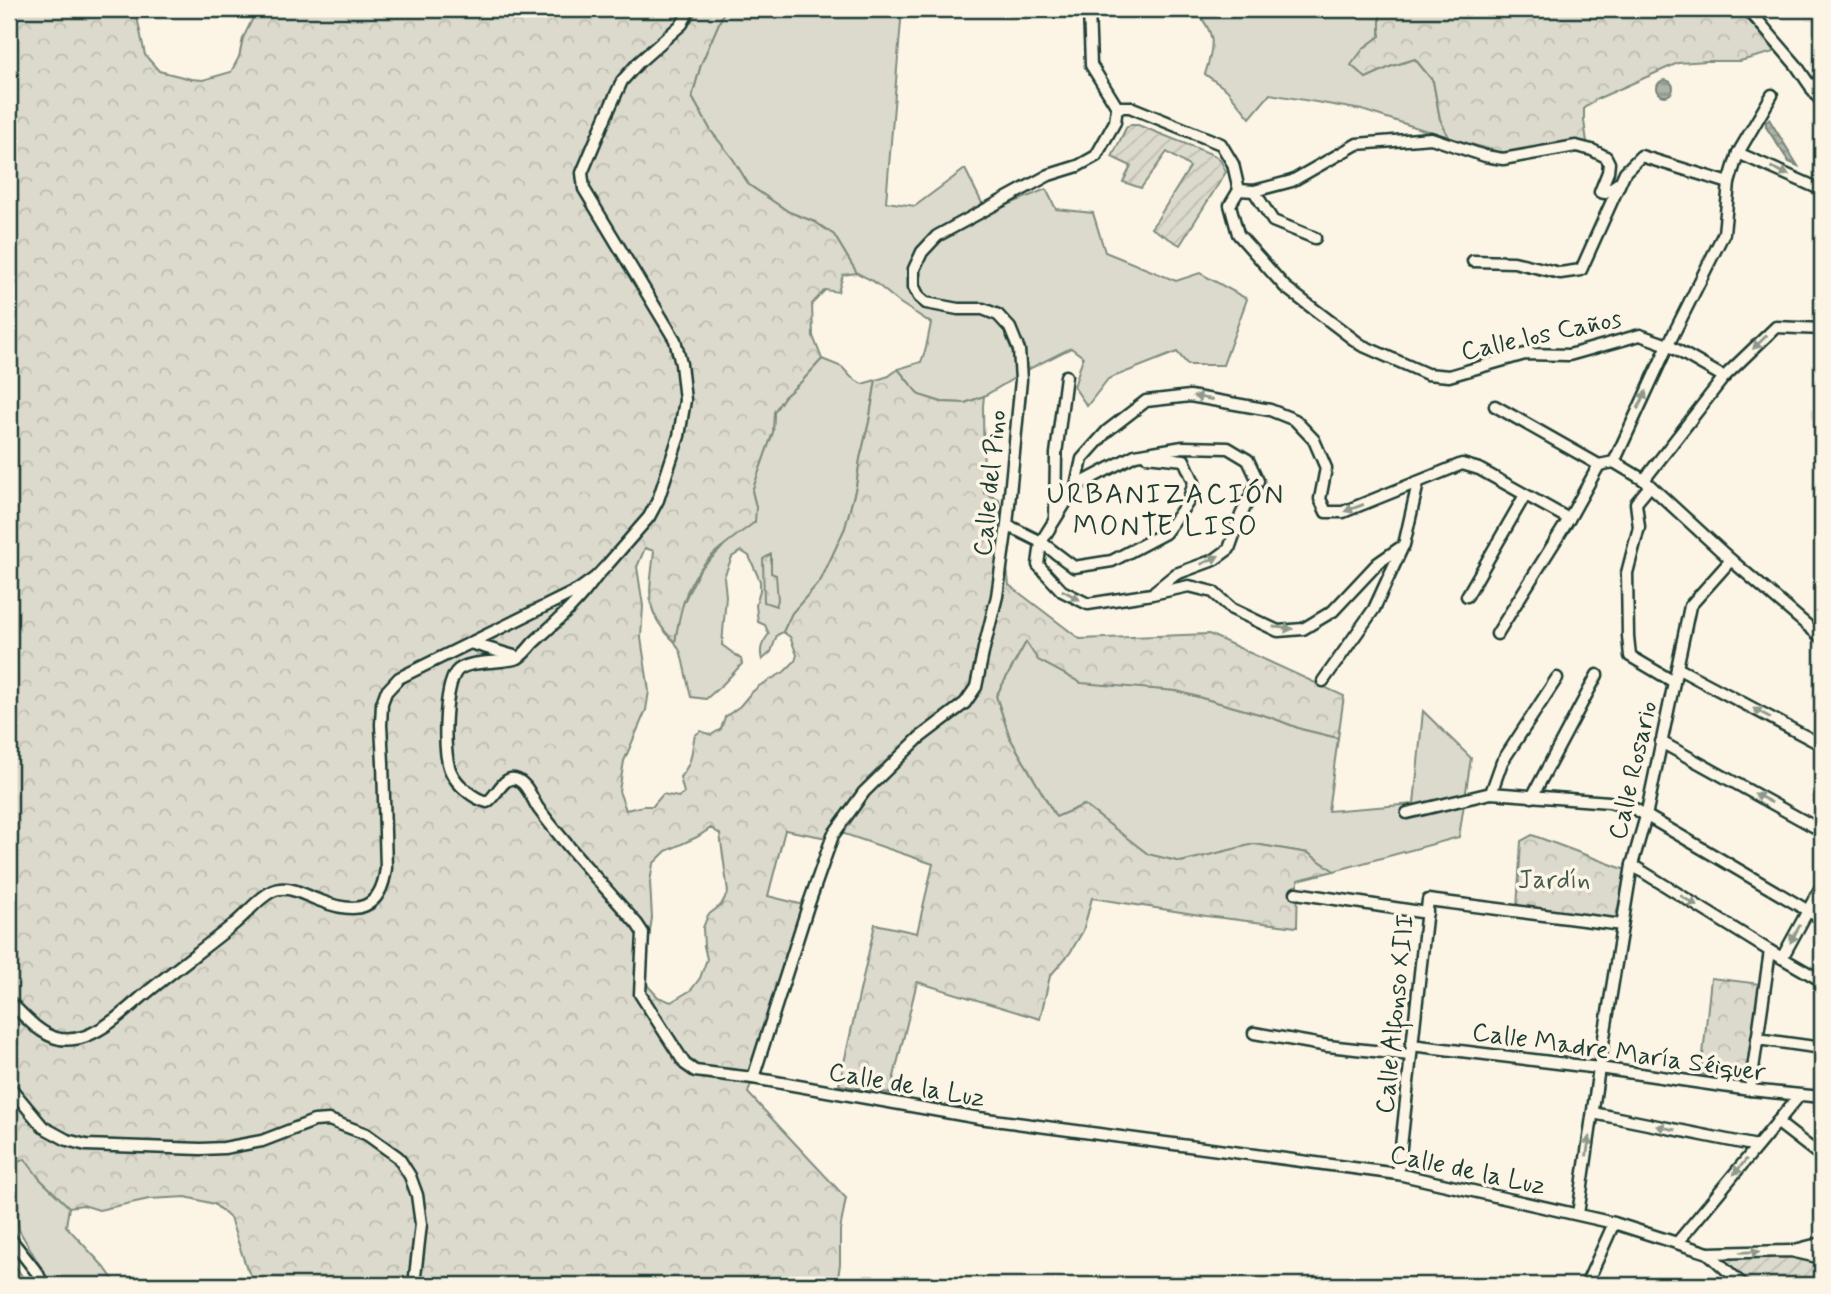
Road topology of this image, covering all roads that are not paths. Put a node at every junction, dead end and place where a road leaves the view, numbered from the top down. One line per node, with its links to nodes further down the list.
1 (690, 9): 35 (street)
2 (1089, 9): 8 (street)
3 (1748, 9): 5 (street)
4 (1822, 77): 5 (street)
5 (1812, 89): 7 (street)
6 (1772, 94): 9 (street)
7 (1822, 103)
8 (1117, 107): 12 (street, Calle los Caños); 31 (street, Calle del Pino)
9 (1738, 153): 11 (street); 13 (street, one-way to 13)
10 (1620, 182): 11 (street); 14 (street); 16 (street)
11 (1729, 183): 18 (street)
12 (1239, 190): 14 (street); 18 (street, Calle los Caños)
13 (1822, 190)
14 (1254, 191): 15 (street)
15 (1315, 238)
16 (1473, 261)
17 (1822, 329): 20 (street, one-way to 20)
18 (1668, 345): 20 (street, Calle los Caños); 23 (street, one-way to 18)
19 (1066, 376): 29 (street)
20 (1724, 377): 26 (street)
21 (1494, 407): 24 (street)
22 (1135, 455): 27 (street); 32 (street); 36 (street, one-way to 22)
23 (1614, 463): 24 (street); 26 (street)
24 (1599, 464): 30 (street)
25 (1418, 483): 27 (street, one-way to 27); 28 (street); 33 (street)
26 (1647, 483): 34 (street); 46 (street)
27 (1076, 486): 29 (street)
28 (1525, 495): 30 (street); 37 (street)
29 (1055, 519): 32 (street)
30 (1569, 519): 38 (street)
31 (1007, 525): 32 (street); 70 (street, Calle del Pino)
32 (1041, 542): 36 (street, one-way to 36)
33 (1404, 545): 36 (street, one-way to 33); 45 (street)
34 (1731, 560): 39 (street); 42 (street, Calle Rosario)
35 (596, 577): 40 (street); 41 (street)
36 (1152, 594)
37 (1467, 596)
38 (1497, 634)
39 (1822, 638)
40 (470, 643): 41 (street); 64 (street)
41 (518, 658): 70 (street, Calle de la Luz)
42 (1677, 668): 46 (street, Calle Rosario); 48 (street, one-way to 42)
43 (1598, 675): 50 (street)
44 (1556, 678): 49 (street)
45 (1323, 681)
46 (1674, 682): 47 (street, Calle Rosario)
47 (1661, 742): 52 (street, Calle Rosario); 53 (street, one-way to 47)
48 (1822, 745)
49 (1491, 793): 50 (street); 51 (street)
50 (1532, 797): 52 (street)
51 (1407, 813)
52 (1646, 816): 54 (street, Calle Rosario); 57 (street)
53 (1822, 831)
54 (1632, 865): 60 (street, Calle Rosario); 61 (street, one-way to 61)
55 (1822, 885): 57 (street)
56 (1296, 894): 58 (street)
57 (1808, 911): 59 (street); 62 (street, one-way to 62)
58 (1427, 913): 60 (street, Calle Alfonso XIII); 68 (street, Calle Alfonso XIII)
59 (1822, 919)
60 (1622, 925): 69 (street, Calle Rosario)
61 (1770, 951): 62 (street); 66 (street)
62 (1782, 958): 63 (street)
63 (1822, 981)
64 (9, 1001)
65 (1254, 1033): 68 (street, Calle Madre María Séiquer)
66 (1757, 1039): 67 (street); 72 (street)
67 (1822, 1048)
68 (1411, 1050): 69 (street, Calle Madre María Séiquer); 79 (street, Calle Alfonso XIII)
69 (1599, 1068): 72 (street, Calle Madre María Séiquer); 75 (street, Calle Rosario)
70 (753, 1078): 79 (street, Calle de la Luz)
71 (9, 1086): 89 (street)
72 (1750, 1090): 73 (street, Calle Madre María Séiquer)
73 (1799, 1096): 74 (street, Calle Madre María Séiquer); 76 (street)
74 (1822, 1096)
75 (1593, 1112): 77 (street, one-way to 75); 80 (street, Calle Rosario, one-way to 75)
76 (1777, 1122): 77 (street); 78 (street)
77 (1757, 1146): 84 (street, one-way to 84)
78 (1822, 1157)
79 (1398, 1174): 80 (street, Calle de la Luz)
80 (1578, 1214): 81 (street, Calle de la Luz)
81 (1614, 1223): 84 (street, Calle de la Luz); 90 (street)
82 (9, 1237): 88 (street)
83 (1822, 1242): 85 (street)
84 (1677, 1243): 86 (street, Calle de la Luz)
85 (1791, 1251): 86 (street, Calle de la Luz, one-way to 85); 87 (street, Calle de la Luz)
86 (1708, 1253): 91 (street)
87 (1822, 1258)
88 (43, 1285)
89 (414, 1285)
90 (1586, 1285)
91 (1743, 1285)

